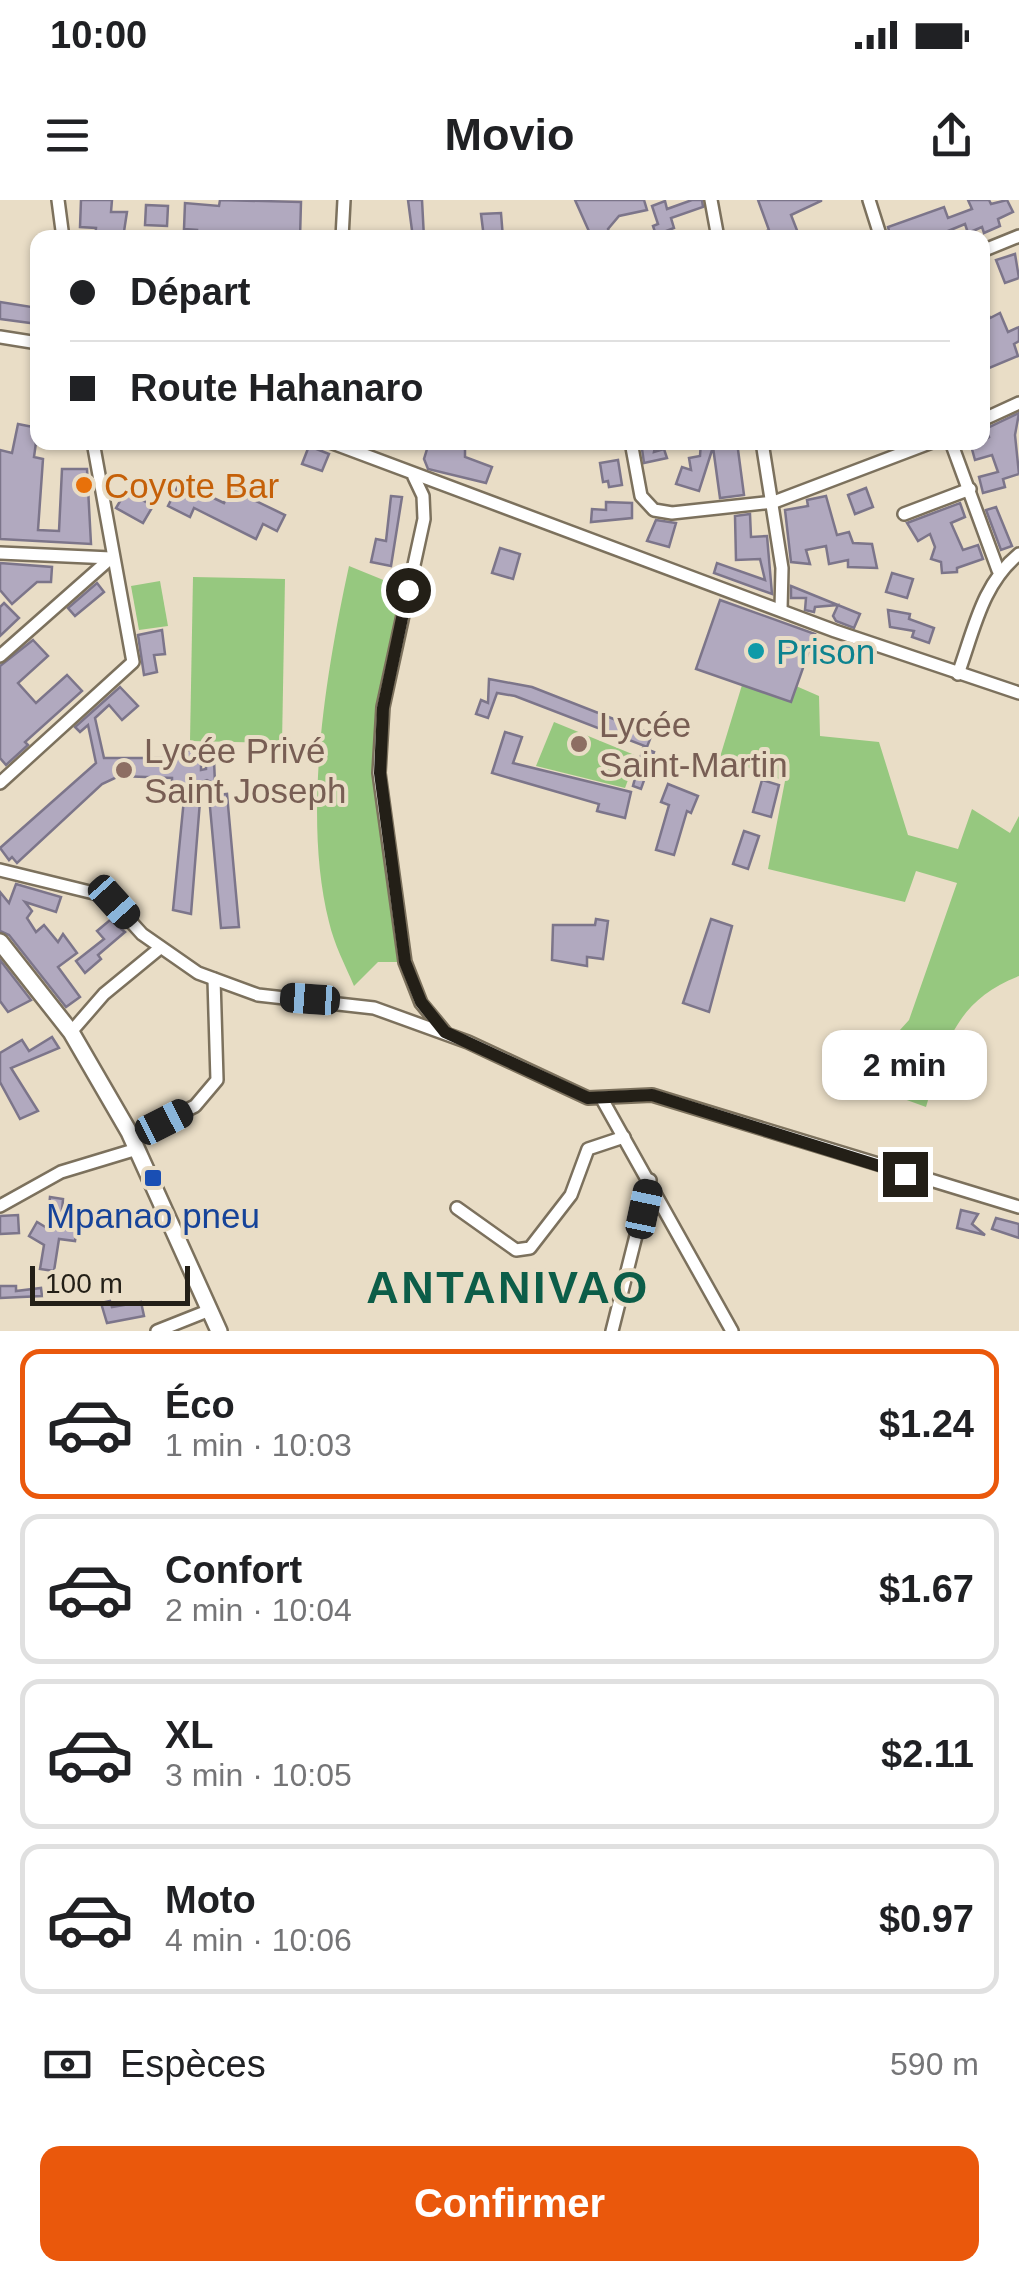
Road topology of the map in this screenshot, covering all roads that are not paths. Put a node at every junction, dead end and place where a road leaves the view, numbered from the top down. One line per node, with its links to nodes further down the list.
1 (58, 200): 5 (street)
2 (344, 200): 6 (street)
3 (712, 200): 7 (street)
4 (869, 200): 8 (street)
5 (62, 230)
6 (342, 230)
7 (717, 230)
8 (878, 230)
9 (1019, 236): 10 (street)
10 (990, 248)
11 (0, 337): 12 (street)
12 (30, 343)
13 (1019, 404): 14 (street)
14 (990, 417)
15 (94, 450): 27 (street)
16 (348, 450): 21 (street)
17 (632, 450): 23 (street)
18 (764, 450): 23 (street)
19 (911, 450): 23 (street)
20 (955, 450): 22 (street)
21 (414, 477): 29 (street); 39 (street)
22 (970, 489): 24 (street); 28 (street)
23 (774, 502): 29 (street)
24 (904, 514)
25 (0, 553): 27 (street)
26 (1019, 554): 28 (street)
27 (112, 558): 30 (street); 33 (street)
28 (998, 570): 31 (street)
29 (780, 609): 31 (street)
30 (0, 656)
31 (958, 674): 32 (street)
32 (1019, 692)
33 (0, 783)
34 (0, 870): 36 (street)
35 (0, 942): 38 (main road)
36 (160, 948): 37 (street); 38 (street)
37 (214, 979): 39 (street); 42 (street)
38 (71, 1032): 42 (main road)
39 (445, 1032): 40 (street)
40 (602, 1099): 41 (street); 46 (street)
41 (624, 1137): 43 (street); 45 (street)
42 (135, 1143): 44 (street); 47 (main road)
43 (650, 1180): 50 (street); 51 (street)
44 (0, 1206)
45 (456, 1208)
46 (1019, 1208)
47 (210, 1310): 48 (street); 49 (main road)
48 (157, 1331)
49 (219, 1331)
50 (612, 1331)
51 (732, 1331)

